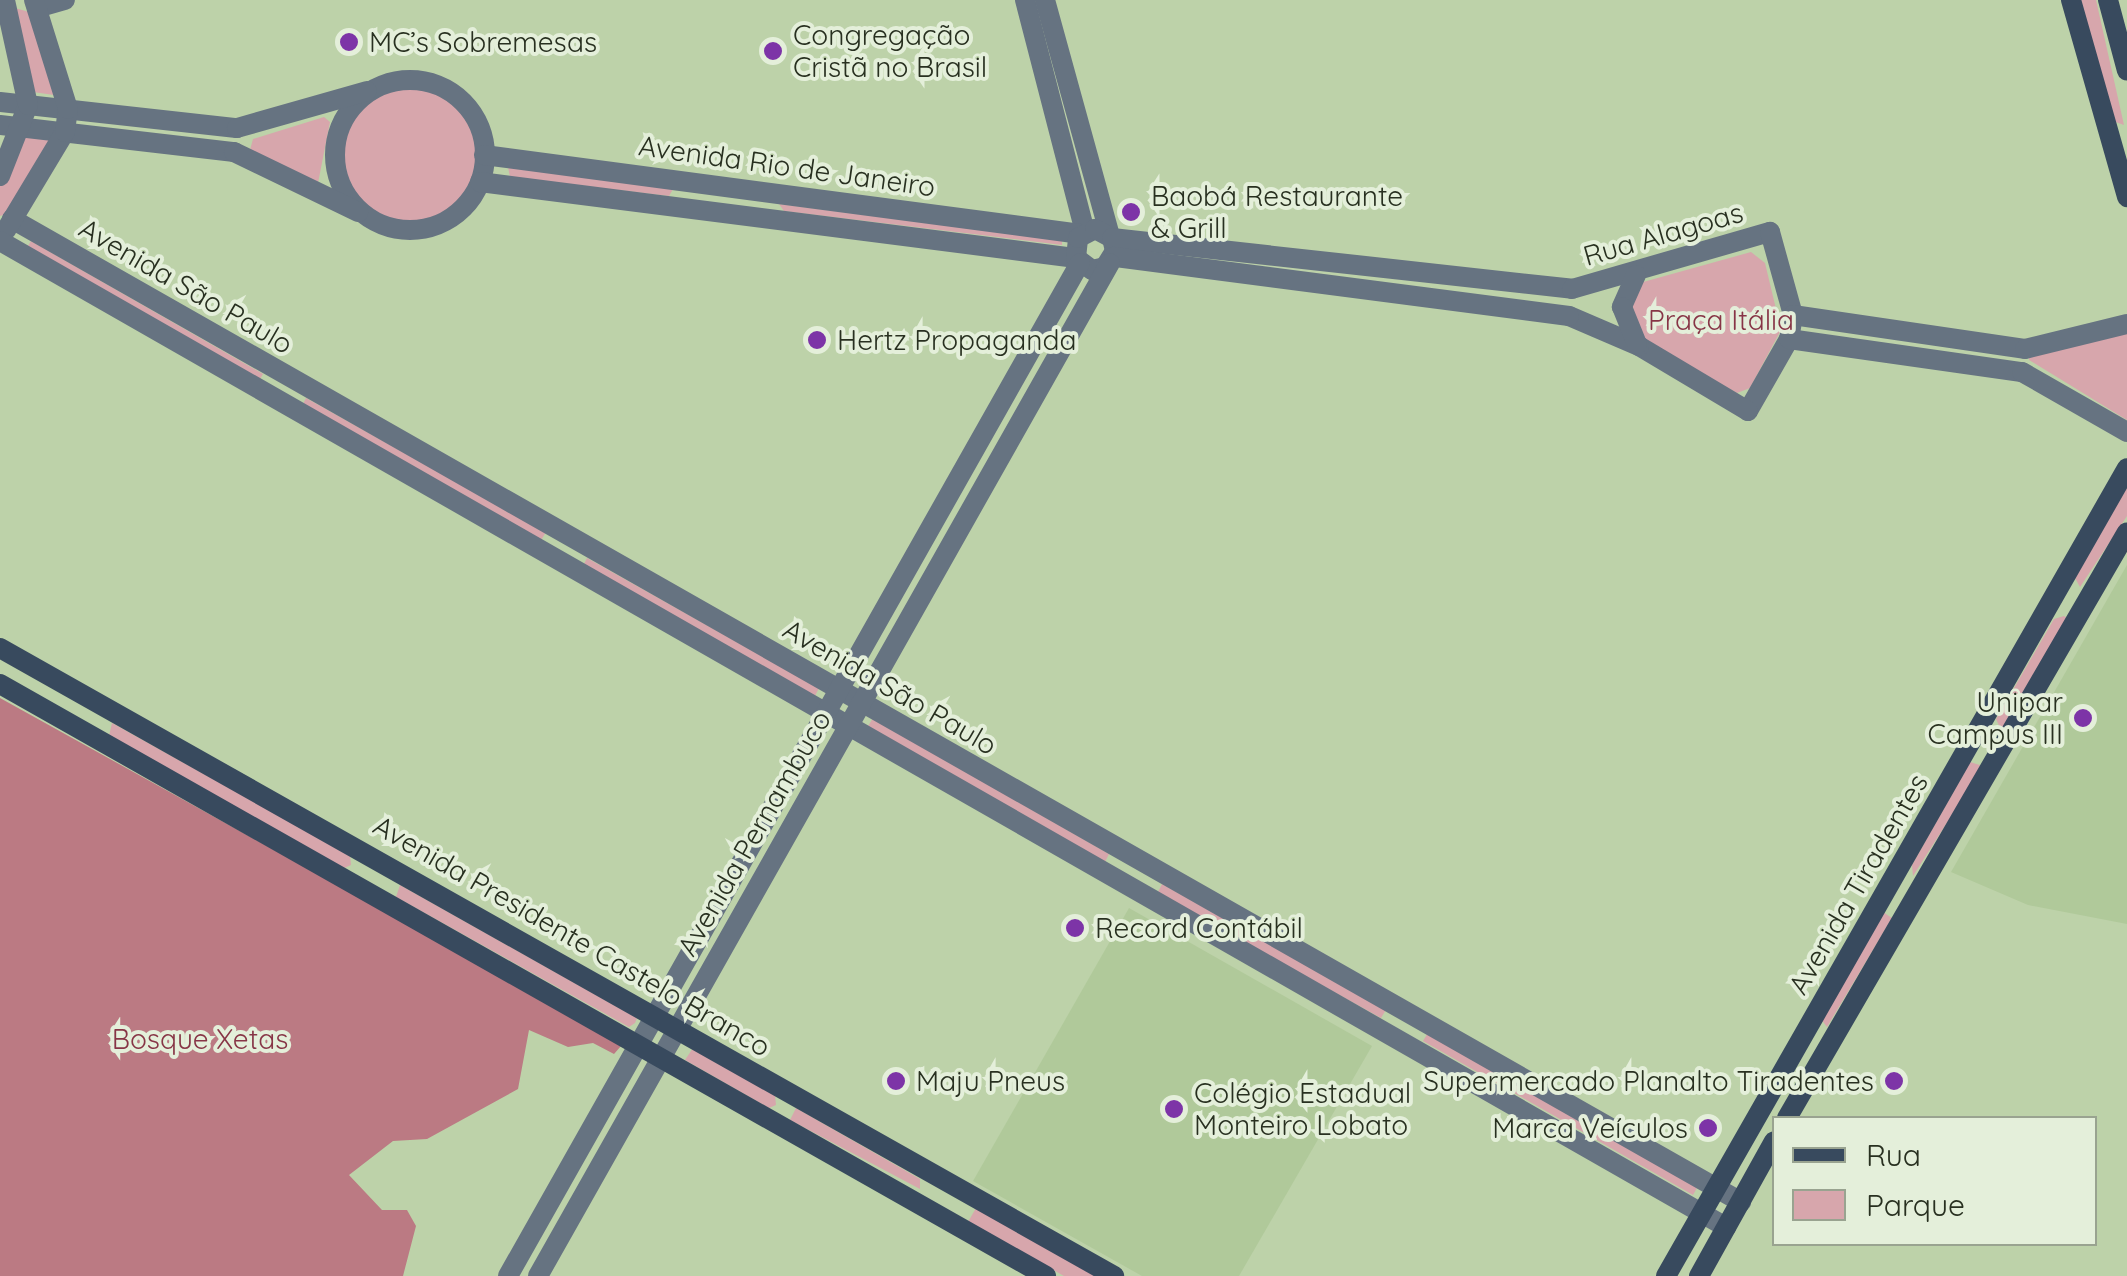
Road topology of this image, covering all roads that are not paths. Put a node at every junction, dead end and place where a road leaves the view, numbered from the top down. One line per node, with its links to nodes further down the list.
1 (5, 0): 11 (street)
2 (65, 0): 7 (street)
3 (1025, 0): 24 (street)
4 (1045, 0): 26 (street)
5 (2071, 0): 21 (main road)
6 (2108, 0): 8 (main road)
7 (32, 3): 12 (street)
8 (2127, 72)
9 (378, 88): 15 (street); 18 (street); 22 (street)
10 (0, 102): 11 (street)
11 (28, 105): 12 (street); 14 (street)
12 (68, 110): 15 (street); 16 (street)
13 (0, 125): 14 (street)
14 (24, 128): 16 (street); 19 (street)
15 (237, 128): 17 (street)
16 (64, 132): 17 (street); 23 (street)
17 (234, 152): 22 (street)
18 (484, 155): 20 (street); 24 (street, Avenida Rio de Janeiro)
19 (0, 176)
20 (480, 182): 22 (street); 27 (street, Avenida Rio de Janeiro)
21 (2127, 198)
22 (366, 216)
23 (6, 220): 25 (street); 42 (street, Avenida São Paulo)
24 (1083, 233): 26 (street, Avenida Rio de Janeiro); 27 (street, Avenida Pernambuco)
25 (0, 241): 44 (street, Avenida São Paulo)
26 (1112, 248): 27 (street, Avenida Rio de Janeiro); 29 (street); 31 (street); 43 (street, Avenida Pernambuco)
27 (1078, 260): 42 (street, Avenida Pernambuco)
28 (1636, 275): 29 (street, Rua Alagoas); 30 (street, Rua Alagoas); 34 (street)
29 (1572, 289): 31 (street)
30 (1793, 314): 33 (street); 35 (street)
31 (1568, 316): 34 (street)
32 (2127, 324): 35 (street)
33 (1789, 338): 34 (street); 36 (street)
34 (1638, 346)
35 (2025, 350): 36 (street)
36 (2022, 372): 37 (street)
37 (2127, 432)
38 (2127, 468): 56 (main road, Avenida Tiradentes)
39 (2127, 532): 51 (main road, Avenida Tiradentes)
40 (0, 648): 46 (main road, Avenida Presidente Castelo Branco)
41 (0, 684): 48 (main road)
42 (838, 688): 43 (street, Avenida São Paulo); 44 (street, Avenida Pernambuco)
43 (862, 701): 45 (street, Avenida Pernambuco); 56 (street, Avenida São Paulo)
44 (824, 711): 45 (street, Avenida São Paulo); 46 (street, Avenida Pernambuco)
45 (848, 725): 47 (street, Avenida Pernambuco); 58 (street, Avenida São Paulo)
46 (652, 1014): 47 (main road, Avenida Presidente Castelo Branco); 48 (street, Avenida Pernambuco)
47 (675, 1026): 49 (street, Avenida Pernambuco); 50 (main road, Avenida Presidente Castelo Branco)
48 (636, 1044): 49 (main road); 52 (street, Avenida Pernambuco)
49 (658, 1057): 53 (main road); 54 (street, Avenida Pernambuco)
50 (792, 1093): 53 (main road); 63 (main road, Avenida Presidente Castelo Branco)
51 (1788, 1116)
52 (596, 1118): 54 (street); 60 (street, Avenida Pernambuco)
53 (775, 1122): 62 (main road)
54 (618, 1130): 61 (street, Avenida Pernambuco)
55 (1772, 1144): 57 (main road)
56 (1716, 1189): 57 (street, Avenida São Paulo); 58 (main road, Avenida Tiradentes)
57 (1742, 1202): 59 (main road)
58 (1702, 1214): 59 (street, Avenida São Paulo); 64 (main road, Avenida Tiradentes)
59 (1726, 1228): 65 (main road)
60 (508, 1276)
61 (538, 1276)
62 (1046, 1276)
63 (1114, 1276)
64 (1666, 1276)
65 (1699, 1276)

